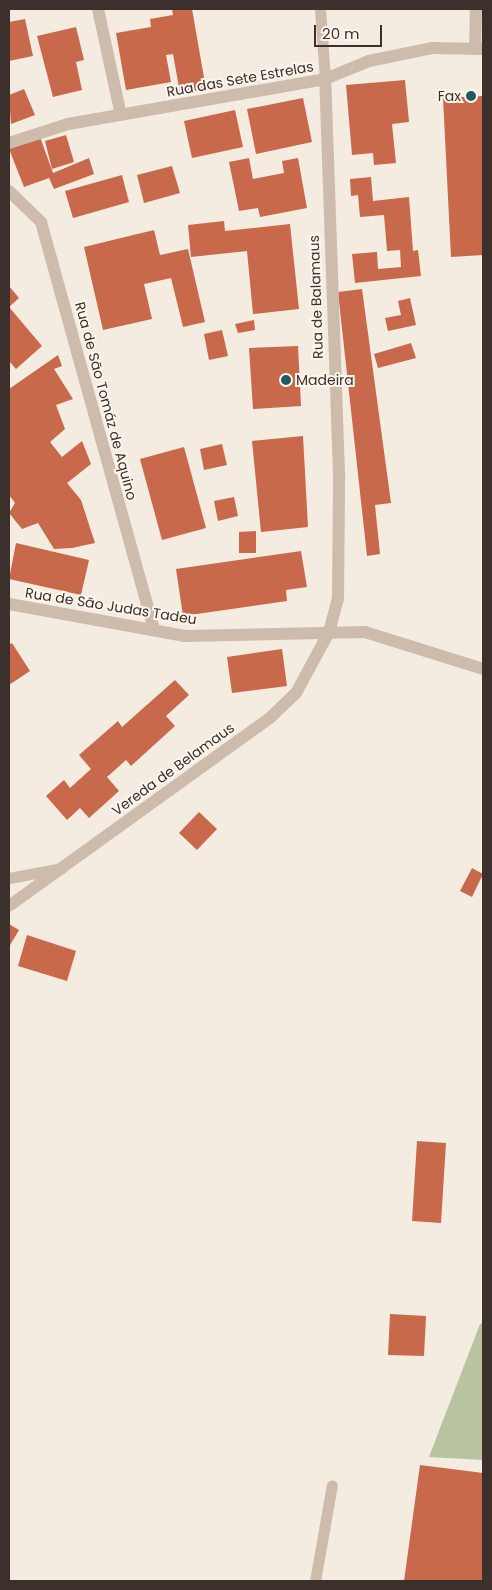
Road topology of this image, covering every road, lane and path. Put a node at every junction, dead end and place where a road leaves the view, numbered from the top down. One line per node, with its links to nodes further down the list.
1 (98, 9): 6 (street)
2 (320, 9): 5 (lane)
3 (476, 9): 4 (street)
4 (479, 49): 5 (street, Rua das Sete Estrelas)
5 (324, 79): 6 (street, Rua das Sete Estrelas); 11 (street, Rua de Balamaus)
6 (121, 115): 7 (street, Rua das Sete Estrelas)
7 (9, 143)
8 (9, 191): 10 (street, Rua de São Tomáz de Aquino)
9 (9, 604): 10 (street, Rua de São Judas Tadeu)
10 (154, 630): 11 (street, Rua de São Judas Tadeu)
11 (329, 632): 12 (street, Rua de São Judas Tadeu); 13 (street, Vereda de Belamaus)
12 (483, 669)
13 (62, 868): 14 (lane); 15 (street, Vereda de Belamaus)
14 (9, 878)
15 (9, 906)
16 (332, 1484): 17 (lane)
17 (315, 1581)

